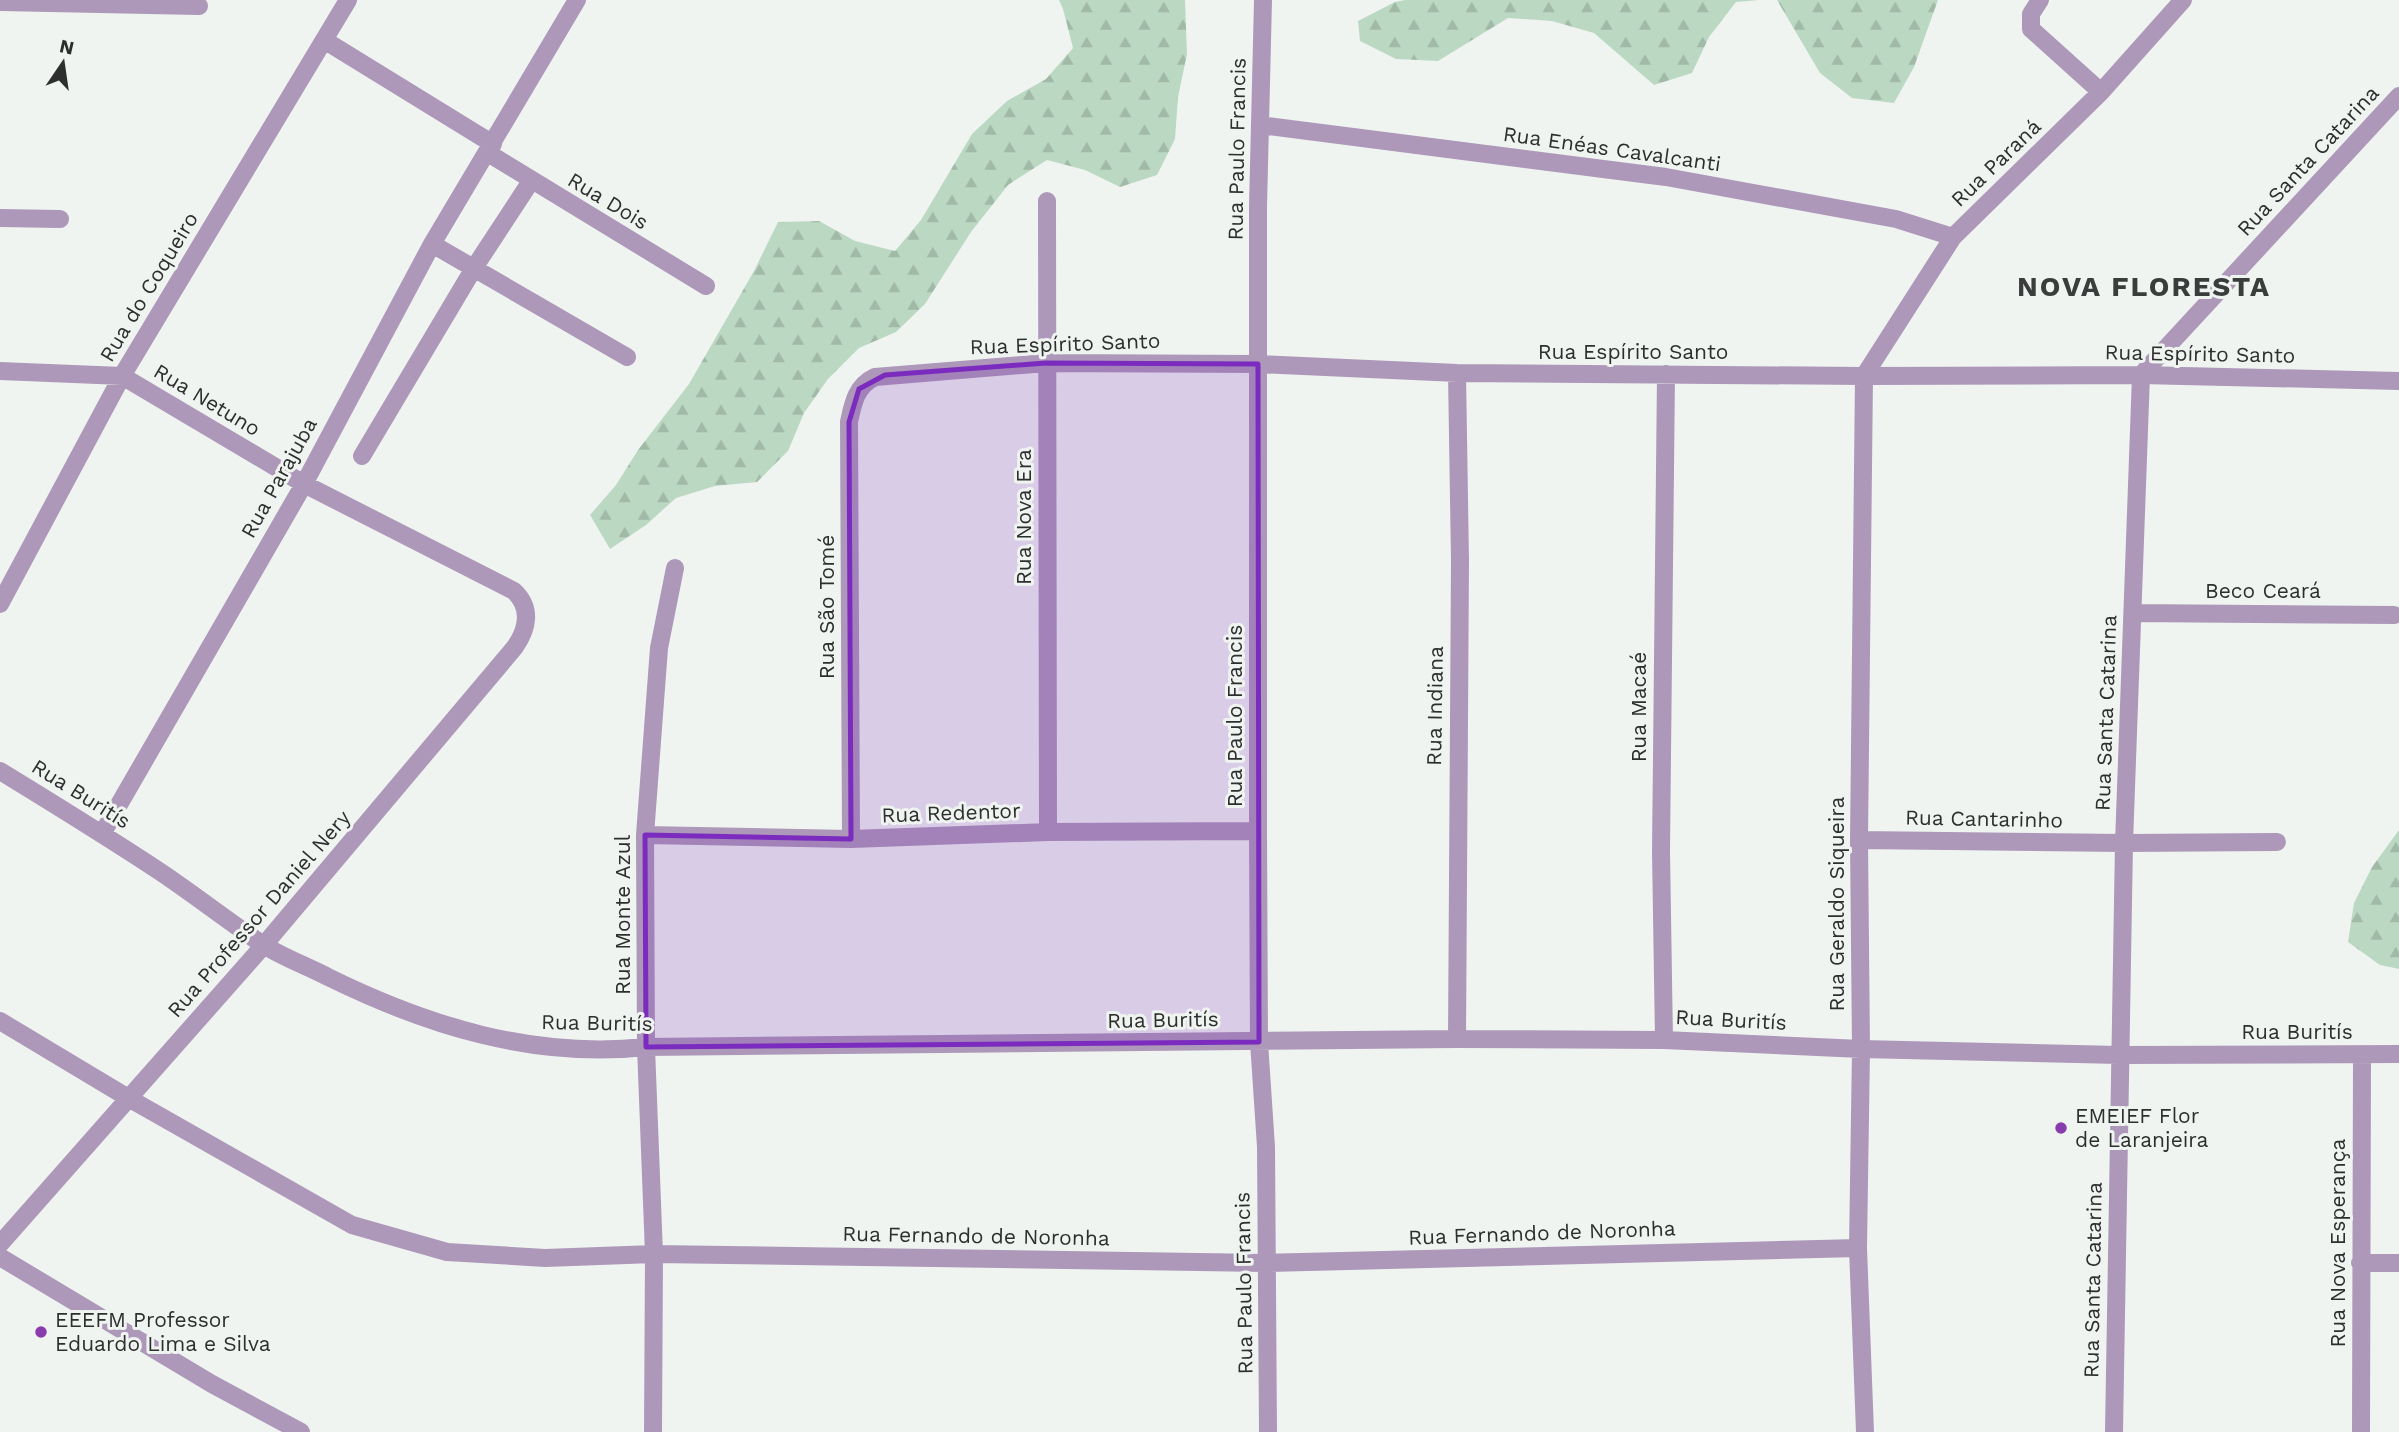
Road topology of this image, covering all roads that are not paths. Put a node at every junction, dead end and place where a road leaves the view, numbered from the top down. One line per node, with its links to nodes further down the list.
1 (348, 0): 8 (street, Rua do Coqueiro)
2 (577, 0): 12 (street, Rua Parajuba)
3 (1263, 0): 11 (street, Rua Paulo Francis)
4 (2040, 0): 9 (street)
5 (2182, 0): 9 (street, Rua Paraná)
6 (0, 2): 7 (street)
7 (199, 6)
8 (324, 40): 12 (street); 28 (street, Rua do Coqueiro)
9 (2101, 92): 17 (street, Rua Paraná)
10 (2399, 96): 27 (street, Rua Santa Catarina)
11 (1260, 125): 17 (street, Rua Enéas Cavalcanti); 23 (street, Rua Paulo Francis)
12 (490, 148): 13 (street, Rua Dois); 18 (street, Rua Parajuba)
13 (531, 181): 19 (street); 20 (street, Rua Dois)
14 (1047, 201): 22 (street, Rua Nova Era)
15 (0, 218): 16 (street)
16 (60, 219)
17 (1953, 237): 29 (street, Rua Paraná)
18 (432, 244): 19 (street); 33 (street, Rua Parajuba)
19 (474, 268): 21 (street); 32 (street)
20 (706, 286)
21 (627, 357)
22 (1046, 363): 23 (street, Rua Espírito Santo); 30 (street, Rua Espírito Santo); 41 (street, Rua Nova Era)
23 (1258, 364): 25 (street, Rua Espírito Santo); 40 (street, Rua Paulo Francis)
24 (0, 372): 28 (street, Rua Netuno)
25 (1457, 373): 26 (street, Rua Espírito Santo); 50 (street, Rua Indiana)
26 (1666, 374): 29 (street, Rua Espírito Santo); 51 (street, Rua Macaé)
27 (2141, 375): 29 (street, Rua Espírito Santo); 31 (street, Rua Espírito Santo); 37 (street, Rua Santa Catarina)
28 (122, 376): 33 (street, Rua Netuno); 36 (street, Rua do Coqueiro)
29 (1864, 376): 45 (street, Rua Geraldo Siqueira)
30 (867, 381): 44 (street, Rua São Tomé)
31 (2399, 381)
32 (362, 456)
33 (303, 484): 35 (street, Rua Netuno); 42 (street, Rua Parajuba)
34 (675, 568): 43 (street, Rua Monte Azul)
35 (523, 601): 48 (street, Rua Professor Daniel Nery)
36 (0, 604)
37 (2133, 613): 38 (street, Beco Ceará); 47 (street, Rua Santa Catarina)
38 (2394, 615)
39 (0, 771): 42 (street, Rua Buritís)
40 (1258, 831): 41 (street, Rua Redentor); 52 (street, Rua Paulo Francis)
41 (1048, 832): 44 (street, Rua Redentor)
42 (102, 834): 48 (street, Rua Buritís)
43 (645, 835): 44 (street, Rua Redentor); 53 (street, Rua Monte Azul)
44 (851, 839)
45 (1859, 840): 47 (street, Rua Cantarinho); 54 (street, Rua Geraldo Siqueira)
46 (2277, 842): 47 (street, Rua Cantarinho)
47 (2124, 844): 56 (street, Rua Santa Catarina)
48 (264, 945): 53 (street, Rua Buritís); 58 (street, Rua Professor Daniel Nery)
49 (0, 1021): 58 (street, Rua Fernando de Noronha)
50 (1457, 1040): 51 (street, Rua Buritís); 52 (street, Rua Buritís)
51 (1664, 1040): 54 (street, Rua Buritís)
52 (1259, 1042): 53 (street, Rua Buritís); 63 (street, Rua Paulo Francis)
53 (646, 1047): 61 (street, Rua Monte Azul)
54 (1861, 1049): 56 (street, Rua Buritís); 60 (street, Rua Geraldo Siqueira)
55 (2399, 1054): 57 (street, Rua Buritís)
56 (2119, 1055): 57 (street, Rua Buritís); 70 (street, Rua Santa Catarina)
57 (2362, 1055): 64 (street, Rua Nova Esperança)
58 (130, 1099): 59 (street, Rua Professor Daniel Nery); 61 (street, Rua Fernando de Noronha)
59 (0, 1244)
60 (1858, 1248): 63 (street, Rua Fernando de Noronha); 69 (street, Rua Geraldo Siqueira)
61 (654, 1254): 63 (street, Rua Fernando de Noronha); 67 (street, Rua Monte Azul)
62 (0, 1257): 66 (street)
63 (1265, 1263): 68 (street, Rua Paulo Francis)
64 (2360, 1263): 65 (street); 71 (street, Rua Nova Esperança)
65 (2399, 1263)
66 (301, 1432)
67 (653, 1432)
68 (1268, 1432)
69 (1865, 1432)
70 (2114, 1432)
71 (2361, 1432)

